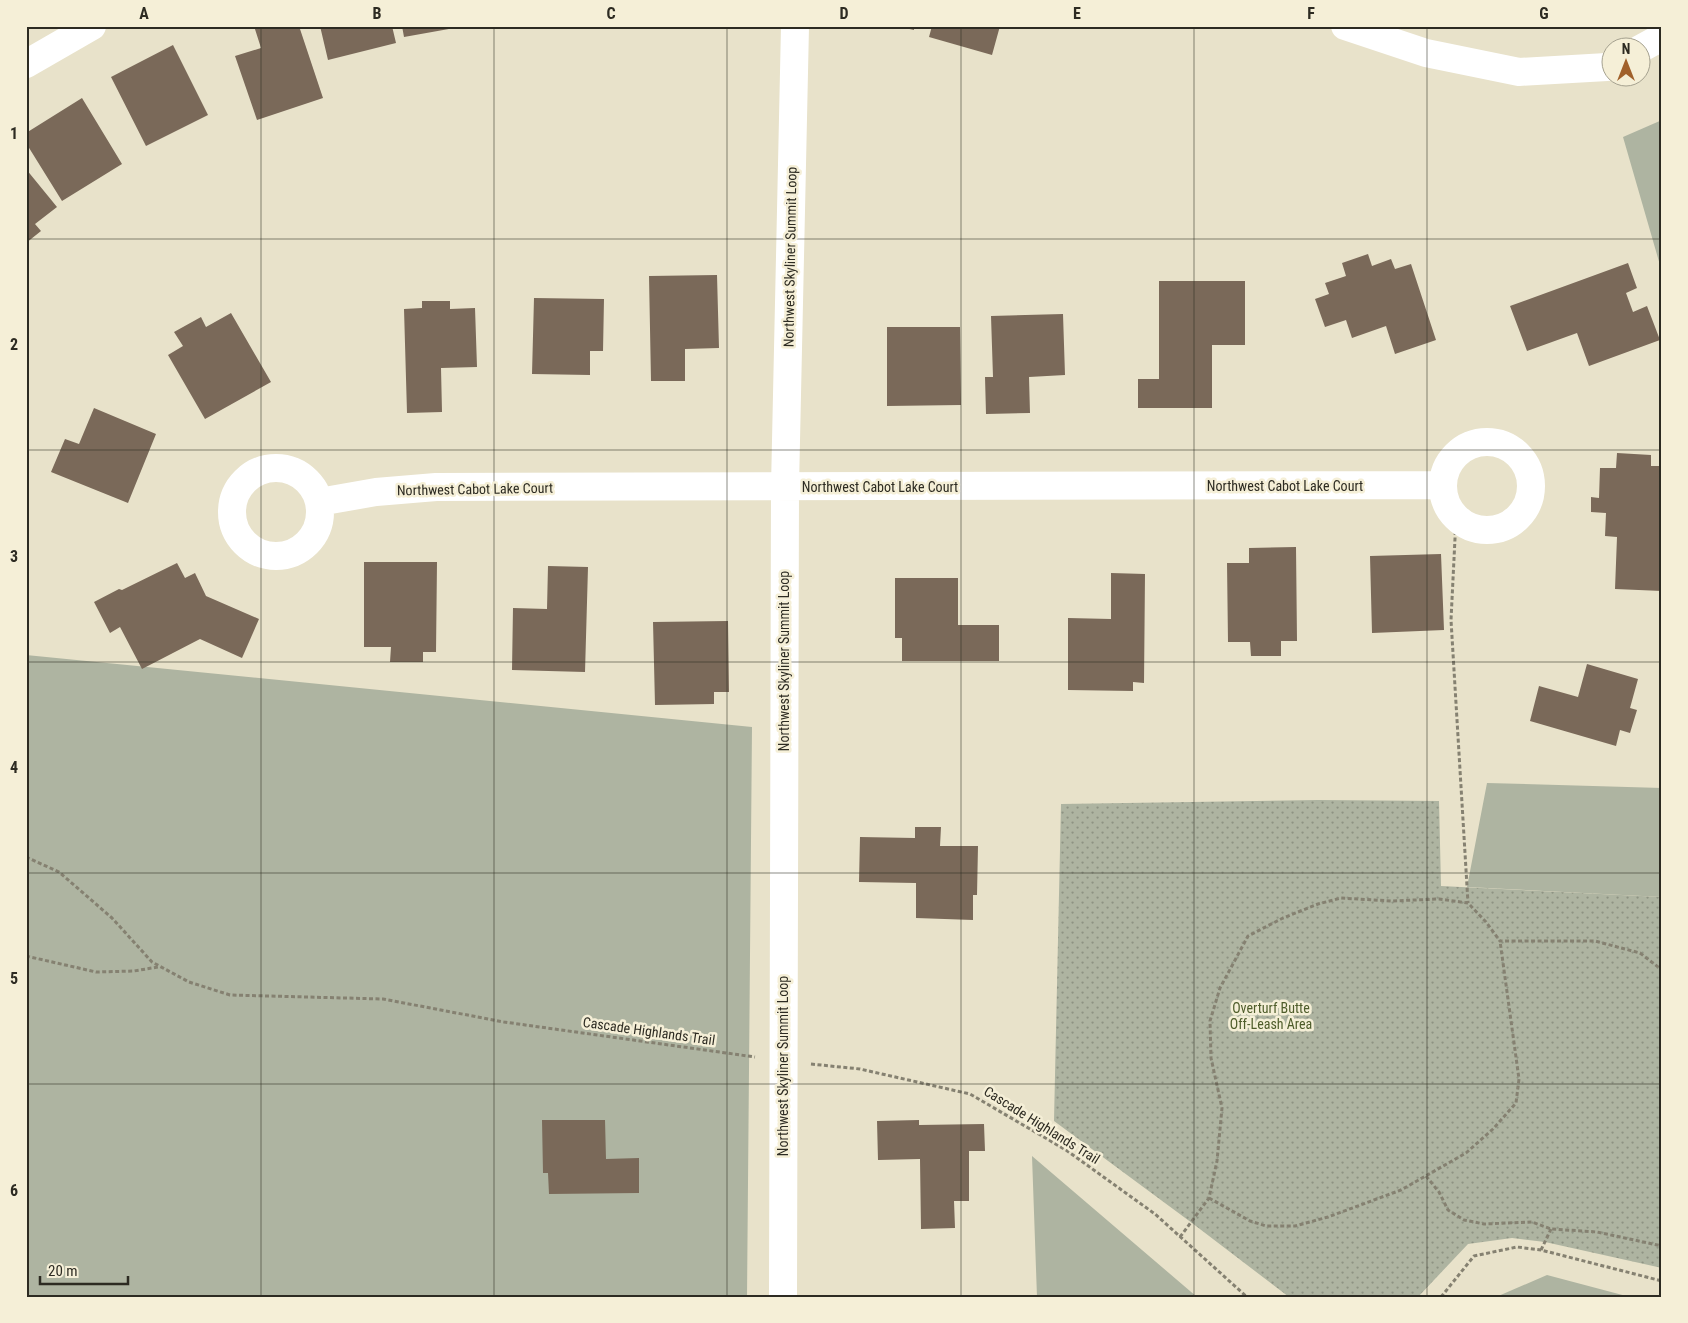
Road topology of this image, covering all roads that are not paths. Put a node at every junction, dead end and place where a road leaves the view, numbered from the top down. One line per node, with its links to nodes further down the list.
1 (92, 26): 6 (street)
2 (795, 26): 9 (street, Northwest Skyliner Summit Loop)
3 (1345, 26): 7 (street)
4 (1662, 37): 5 (street)
5 (1650, 44)
6 (26, 64)
7 (1600, 67)
8 (1442, 485): 8 (street); 9 (street, Northwest Cabot Lake Court)
9 (785, 487): 10 (street, Northwest Cabot Lake Court); 11 (street, Northwest Skyliner Summit Loop)
10 (319, 502)
11 (783, 1297)

